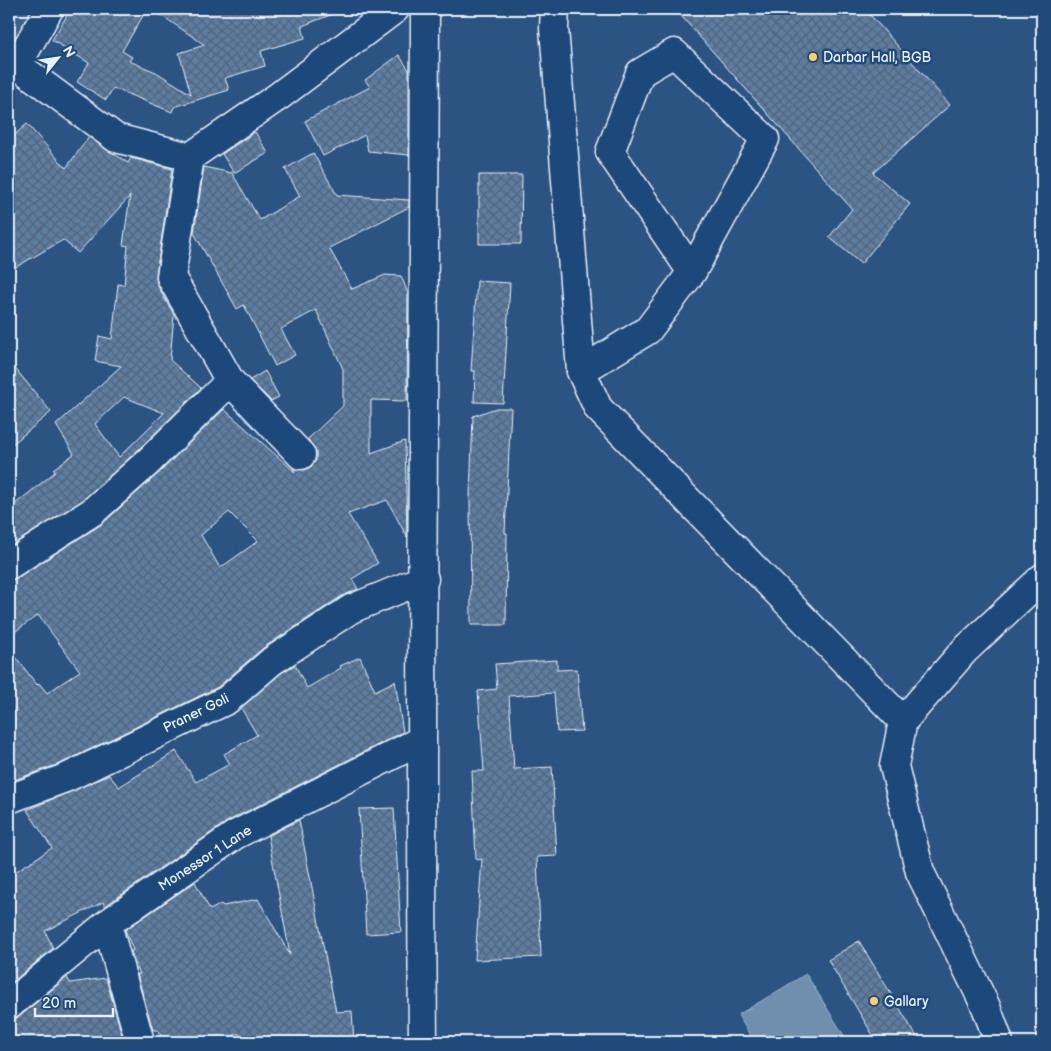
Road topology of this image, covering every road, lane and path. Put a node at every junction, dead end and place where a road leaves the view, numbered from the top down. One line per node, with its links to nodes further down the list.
1 (49, 9): 5 (street)
2 (395, 9): 6 (street)
3 (425, 9): 13 (street)
4 (555, 9): 8 (street)
5 (13, 66): 6 (street)
6 (190, 157): 9 (street)
7 (692, 272): 7 (street); 8 (street)
8 (581, 371): 14 (street)
9 (230, 381): 10 (street); 11 (street)
10 (301, 455)
11 (9, 565)
12 (1042, 578): 14 (street)
13 (424, 579): 15 (street); 16 (street, Praner Goli)
14 (903, 721): 21 (street)
15 (420, 741): 17 (street, Monessor 1 Lane); 20 (street)
16 (9, 799)
17 (107, 924): 18 (street, Monessor 1 Lane); 19 (street)
18 (9, 1005)
19 (140, 1042)
20 (423, 1042)
21 (999, 1042)

